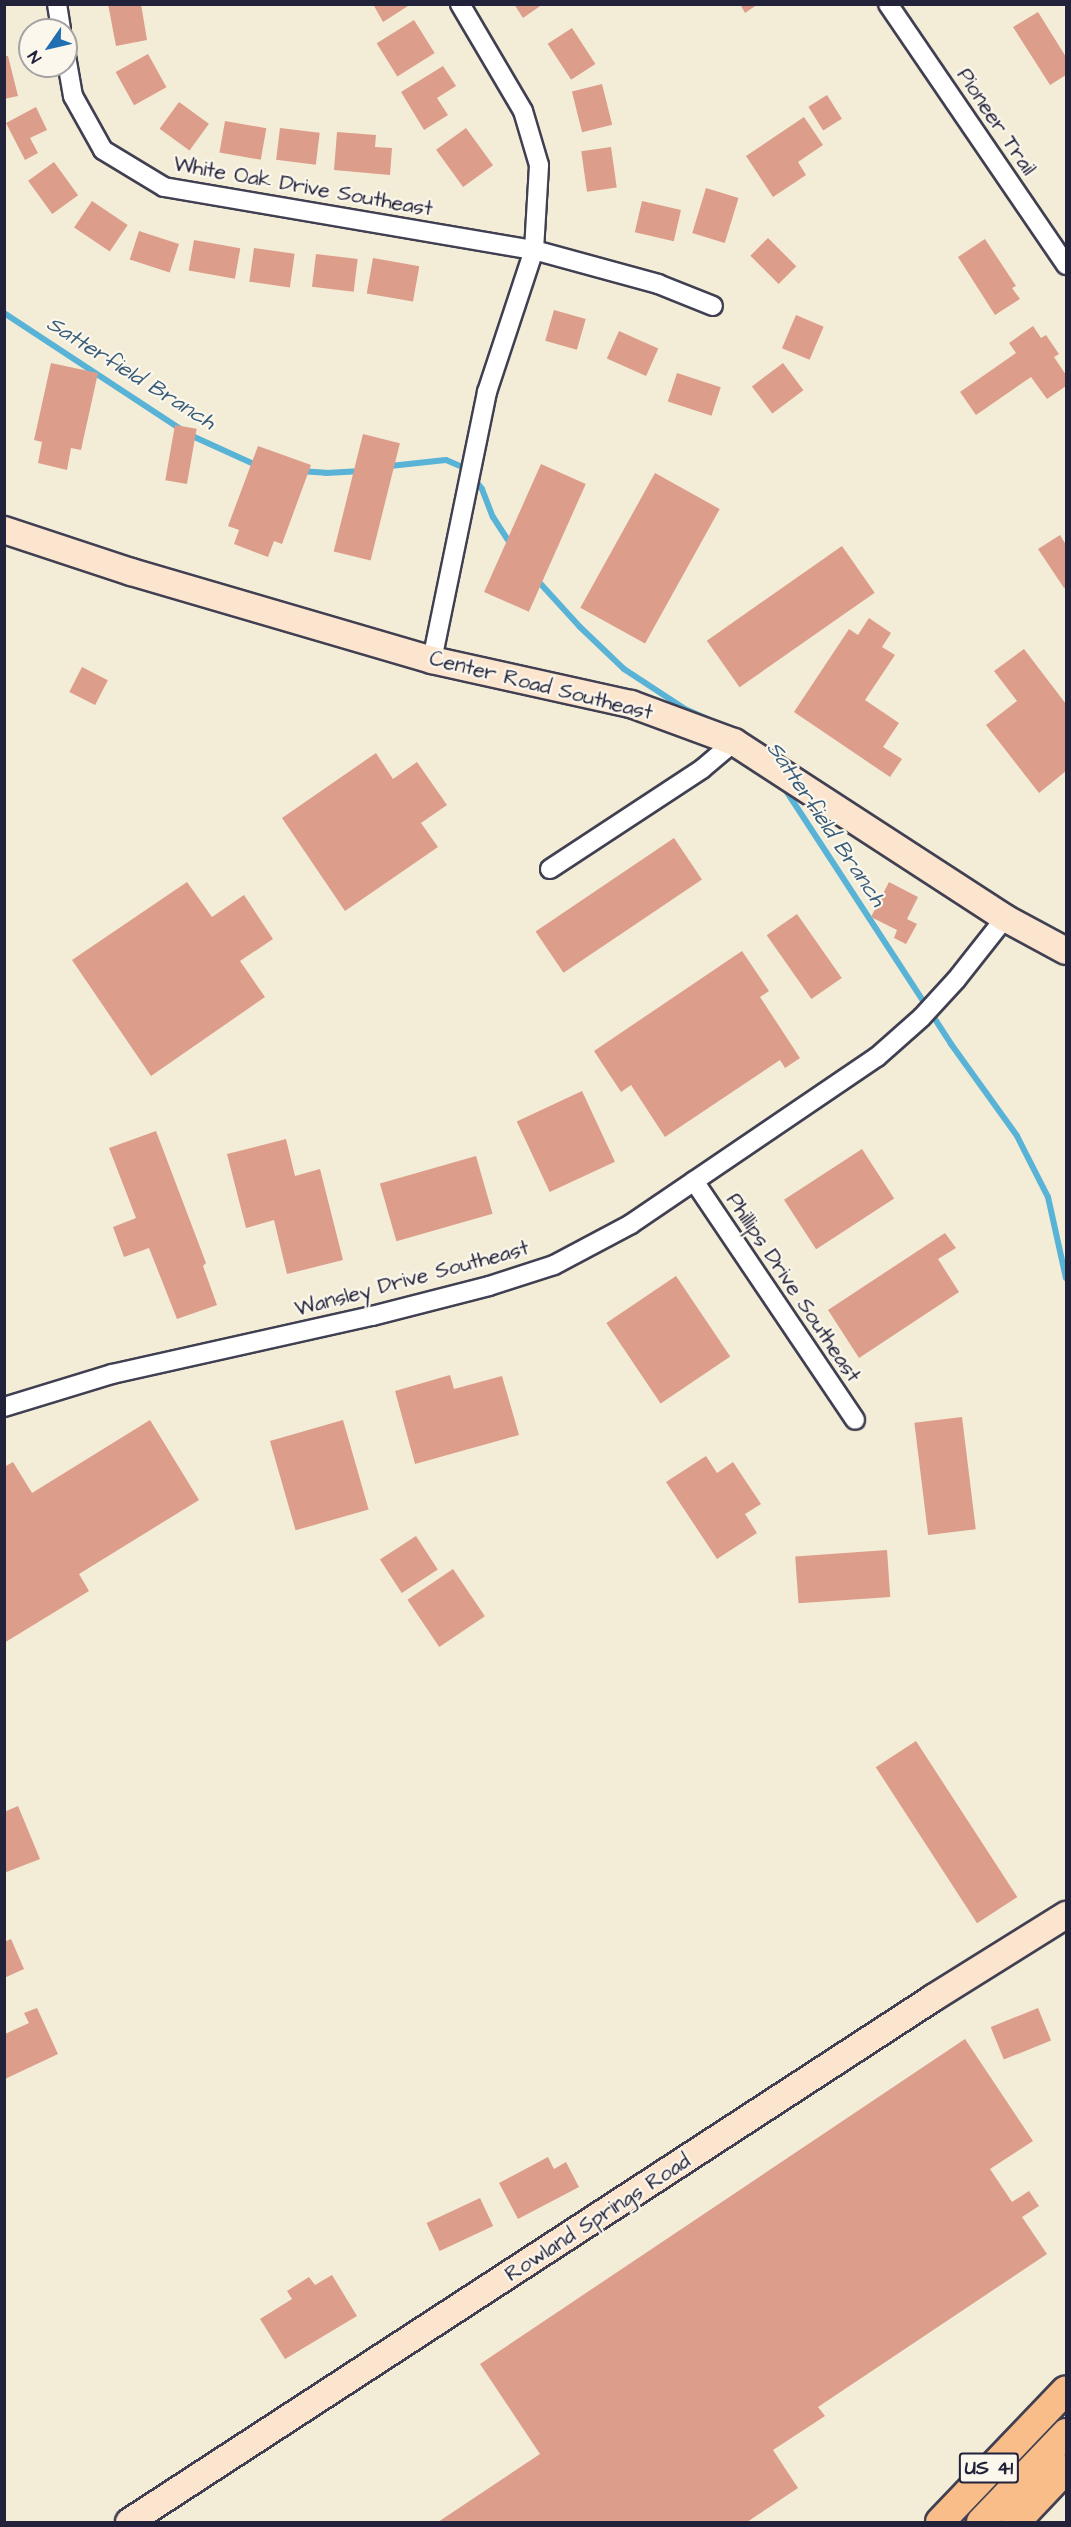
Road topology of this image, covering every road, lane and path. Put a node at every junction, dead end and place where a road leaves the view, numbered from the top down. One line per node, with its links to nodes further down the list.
1 (460, 4): 4 (street)
2 (888, 4): 5 (street, Pioneer Trail)
3 (70, 78): 4 (street, White Oak Drive Southeast)
4 (534, 249): 6 (street, White Oak Drive Southeast); 8 (street)
5 (1066, 265)
6 (712, 306)
7 (4, 530): 8 (street, Center Road Southeast)
8 (432, 660): 9 (street, Center Road Southeast)
9 (734, 742): 10 (street); 11 (street, Center Road Southeast)
10 (550, 869)
11 (1005, 918): 12 (street, Center Road Southeast); 13 (street, Wansley Drive Southeast)
12 (1066, 951)
13 (694, 1181): 14 (street, Wansley Drive Southeast); 15 (street, Phillips Drive Southeast)
14 (4, 1407)
15 (855, 1420)
16 (1066, 1915): 20 (street, Rowland Springs Road)
17 (1066, 2390): 21 (main road, US 41)
18 (1066, 2433): 22 (main road)
19 (1066, 2469): 23 (main road, US 41)
20 (129, 2523)
21 (940, 2523)
22 (981, 2523)
23 (1016, 2523)

